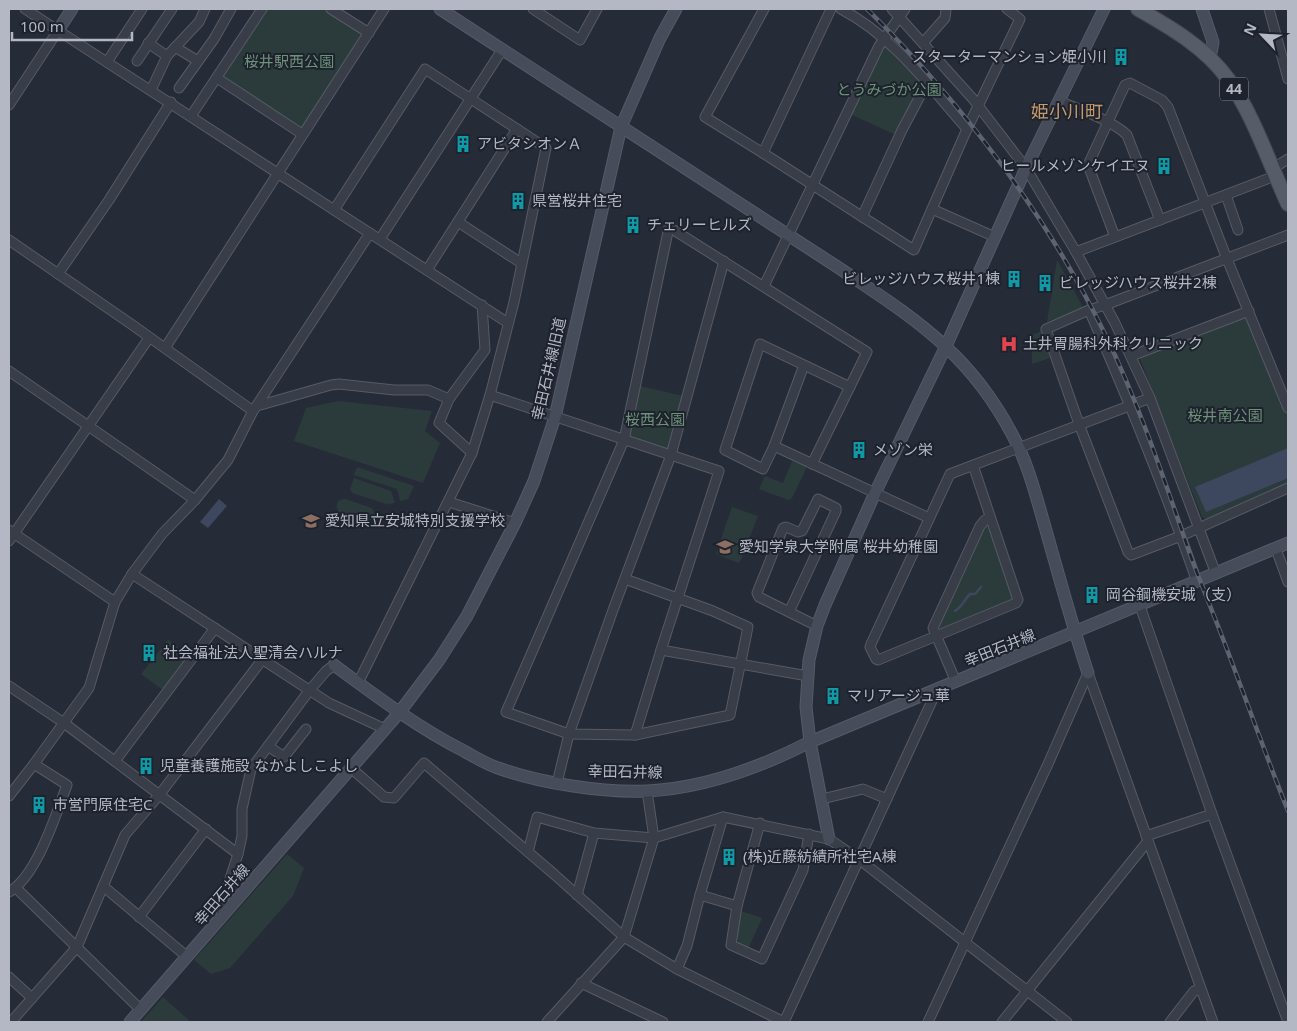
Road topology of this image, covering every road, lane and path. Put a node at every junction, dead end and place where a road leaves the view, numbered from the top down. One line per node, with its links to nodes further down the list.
1 (25, 9): 25 (street)
2 (72, 9): 25 (street)
3 (142, 9): 36 (street)
4 (172, 9): 28 (street)
5 (204, 9): 30 (street)
6 (231, 9): 35 (street)
7 (262, 9): 37 (street)
8 (331, 9): 26 (street)
9 (384, 9): 26 (street)
10 (440, 9): 31 (street)
11 (533, 9): 12 (street)
12 (598, 9)
13 (676, 9): 49 (street, 幸田石井線旧道)
14 (764, 9): 53 (street)
15 (831, 9): 53 (street)
16 (841, 9): 27 (street)
17 (892, 9): 24 (street)
18 (946, 9): 29 (street)
19 (1007, 9): 46 (street)
20 (1104, 9): 43 (street)
21 (1138, 9): 33 (main road, 44)
22 (1202, 9): 33 (street)
23 (1269, 9): 38 (street)
24 (902, 12): 27 (street); 29 (street)
25 (59, 29): 36 (street); 45 (street)
26 (369, 33): 52 (street)
27 (884, 38): 39 (street); 58 (street)
28 (148, 43): 32 (street); 34 (street)
29 (923, 43): 46 (street)
30 (175, 47): 32 (street); 35 (street)
31 (502, 50): 42 (street); 49 (street)
32 (167, 56): 41 (street)
33 (1210, 58): 56 (main road, 44)
34 (137, 61)
35 (198, 61): 40 (street)
36 (107, 62): 41 (street)
37 (217, 78): 47 (street); 52 (street)
38 (1288, 79)
39 (927, 83): 51 (street); 64 (street)
40 (179, 88)
41 (151, 90): 44 (street)
42 (470, 98): 50 (street); 63 (street); 73 (street)
43 (1059, 100): 48 (street); 55 (street)
44 (171, 102): 47 (street); 80 (street)
45 (9, 105)
46 (978, 105): 51 (street); 55 (street)
47 (191, 116): 57 (street)
48 (1107, 122): 60 (street); 65 (street); 72 (street)
49 (621, 127): 70 (street); 100 (street, 幸田石井線旧道)
50 (517, 129): 66 (street); 78 (street)
51 (967, 129): 62 (street)
52 (302, 134): 57 (street)
53 (763, 153): 58 (street)
54 (1288, 159): 56 (street)
55 (1026, 168): 71 (street); 75 (street)
56 (1274, 172): 59 (street); 61 (main road, 44)
57 (277, 174): 63 (street); 89 (street)
58 (812, 185): 64 (street); 70 (street)
59 (1226, 195): 60 (street); 67 (street)
60 (1205, 203): 65 (street); 76 (street)
61 (1288, 204)
62 (932, 209): 64 (street); 71 (street)
63 (334, 210): 68 (street)
64 (862, 217)
65 (1160, 220): 72 (street)
66 (458, 222): 78 (street); 79 (street)
67 (1238, 230)
68 (370, 233): 73 (street); 99 (street)
69 (1288, 235): 76 (street)
70 (788, 236): 81 (street); 88 (street)
71 (995, 237): 88 (street)
72 (1115, 237): 75 (street)
73 (380, 239): 79 (street)
74 (9, 240): 80 (street)
75 (1076, 252): 83 (street)
76 (1227, 259): 83 (street); 85 (street)
77 (724, 261): 81 (street); 103 (street); 107 (street)
78 (521, 263): 86 (street)
79 (427, 270): 82 (street)
80 (58, 274): 87 (street)
81 (764, 286): 93 (street)
82 (482, 305): 86 (street); 96 (street)
83 (1105, 306): 84 (street); 90 (street)
84 (1089, 310): 97 (street); 101 (street)
85 (1248, 311): 90 (street); 98 (street)
86 (508, 323): 94 (street)
87 (149, 338): 89 (street); 102 (street)
88 (946, 346): 105 (street); 111 (street)
89 (164, 348): 99 (street)
90 (1131, 356): 95 (street)
91 (804, 365): 93 (street); 104 (street); 104 (street)
92 (9, 371): 102 (street)
93 (850, 387): 108 (street)
94 (490, 395): 100 (street); 106 (street)
95 (1150, 398): 97 (street); 117 (street)
96 (448, 399): 99 (street); 106 (street)
97 (1131, 405): 101 (street); 119 (street)
98 (1288, 408)
99 (255, 409): 112 (street)
100 (555, 417): 103 (street); 116 (street, 幸田石井線旧道)
101 (1079, 424): 105 (street); 119 (street)
102 (88, 426): 112 (street); 118 (street)
103 (624, 440): 107 (street); 152 (street)
104 (774, 446): 108 (street)
105 (1018, 447): 109 (street); 135 (street)
106 (472, 453): 113 (street)
107 (671, 455): 126 (street); 129 (street)
108 (812, 464): 111 (street)
109 (973, 465): 114 (street); 115 (street)
110 (1288, 488): 117 (street)
111 (875, 493): 114 (street); 133 (street)
112 (195, 500): 124 (street)
113 (449, 502): 116 (street); 144 (street)
114 (929, 518): 136 (street)
115 (990, 518): 136 (street); 136 (street)
116 (515, 523): 148 (street, 幸田石井線旧道)
117 (1198, 527): 119 (street); 125 (street)
118 (12, 532): 120 (street); 130 (street)
119 (1181, 536): 127 (street)
120 (9, 542)
121 (1288, 543): 122 (street, 幸田石井線)
122 (1276, 549): 123 (street); 125 (street, 幸田石井線)
123 (1286, 570): 128 (street)
124 (132, 574): 130 (street); 134 (street)
125 (1216, 574): 127 (street, 幸田石井線)
126 (625, 579): 129 (street); 152 (street)
127 (1197, 582): 131 (street, 幸田石井線)
128 (1288, 582)
129 (677, 599): 137 (street); 140 (street)
130 (115, 602): 149 (street)
131 (1140, 606): 135 (street, 幸田石井線); 165 (street)
132 (789, 612): 132 (street); 133 (street)
133 (817, 626): 142 (street)
134 (215, 628): 138 (street); 156 (street)
135 (1075, 633): 141 (street); 143 (street, 幸田石井線)
136 (937, 636): 143 (street)
137 (661, 650): 140 (street); 153 (street)
138 (262, 660): 147 (street); 161 (street)
139 (334, 665): 144 (street); 147 (street)
140 (741, 665): 142 (street); 153 (street)
141 (1088, 673): 173 (street); 185 (street)
142 (808, 676): 154 (street)
143 (956, 682): 146 (street, 幸田石井線)
144 (358, 683): 148 (street)
145 (9, 686): 149 (street)
146 (937, 690): 154 (street, 幸田石井線); 164 (street)
147 (309, 691): 151 (street); 155 (street)
148 (399, 713): 151 (street, 幸田石井線); 159 (street, 幸田石井線)
149 (64, 723): 156 (street); 157 (street)
150 (306, 729): 155 (street)
151 (385, 729): 158 (street, 幸田石井線)
152 (569, 734): 153 (street); 159 (street)
153 (635, 736)
154 (810, 742): 160 (street, 幸田石井線); 163 (street)
155 (268, 746): 175 (street)
156 (115, 761): 161 (street)
157 (34, 764): 162 (street); 178 (street)
158 (351, 768): 174 (street); 183 (street, 幸田石井線)
159 (557, 783): 160 (street, 幸田石井線)
160 (647, 791): 171 (street)
161 (160, 794): 168 (street); 177 (street)
162 (9, 796)
163 (822, 799): 164 (street); 172 (street)
164 (888, 799): 176 (street)
165 (1212, 814): 173 (street); 206 (street)
166 (723, 817): 167 (street); 171 (street); 180 (street)
167 (760, 824): 170 (street); 181 (street)
168 (206, 829): 175 (street); 182 (street)
169 (594, 833): 171 (street); 174 (street); 179 (street)
170 (809, 834): 172 (street); 181 (street)
171 (654, 838): 184 (street)
172 (829, 838): 176 (street)
173 (1147, 839): 191 (street); 192 (street)
174 (528, 852): 179 (street)
175 (238, 854): 183 (street)
176 (860, 860): 185 (street); 200 (street)
177 (103, 886): 182 (street); 186 (street)
178 (12, 890): 186 (street)
179 (577, 895): 184 (street)
180 (700, 896): 181 (street); 188 (street)
181 (737, 906)
182 (139, 917): 187 (street)
183 (221, 919): 194 (street, 幸田石井線)
184 (624, 936): 188 (street); 190 (street)
185 (965, 943): 192 (street); 201 (street)
186 (77, 947): 193 (street); 194 (street)
187 (185, 955)
188 (677, 970): 200 (street)
189 (9, 977): 193 (street)
190 (582, 983): 195 (street); 198 (street)
191 (1202, 989): 204 (street); 205 (street)
192 (1028, 991): 202 (street); 203 (street)
193 (32, 998): 196 (street)
194 (140, 1010): 197 (street, 幸田石井線)
195 (644, 1018): 199 (street)
196 (11, 1022)
197 (130, 1022)
198 (547, 1022)
199 (663, 1022)
200 (784, 1022)
201 (928, 1022)
202 (1002, 1022)
203 (1067, 1022)
204 (1170, 1022)
205 (1213, 1022)
206 (1288, 1022)

